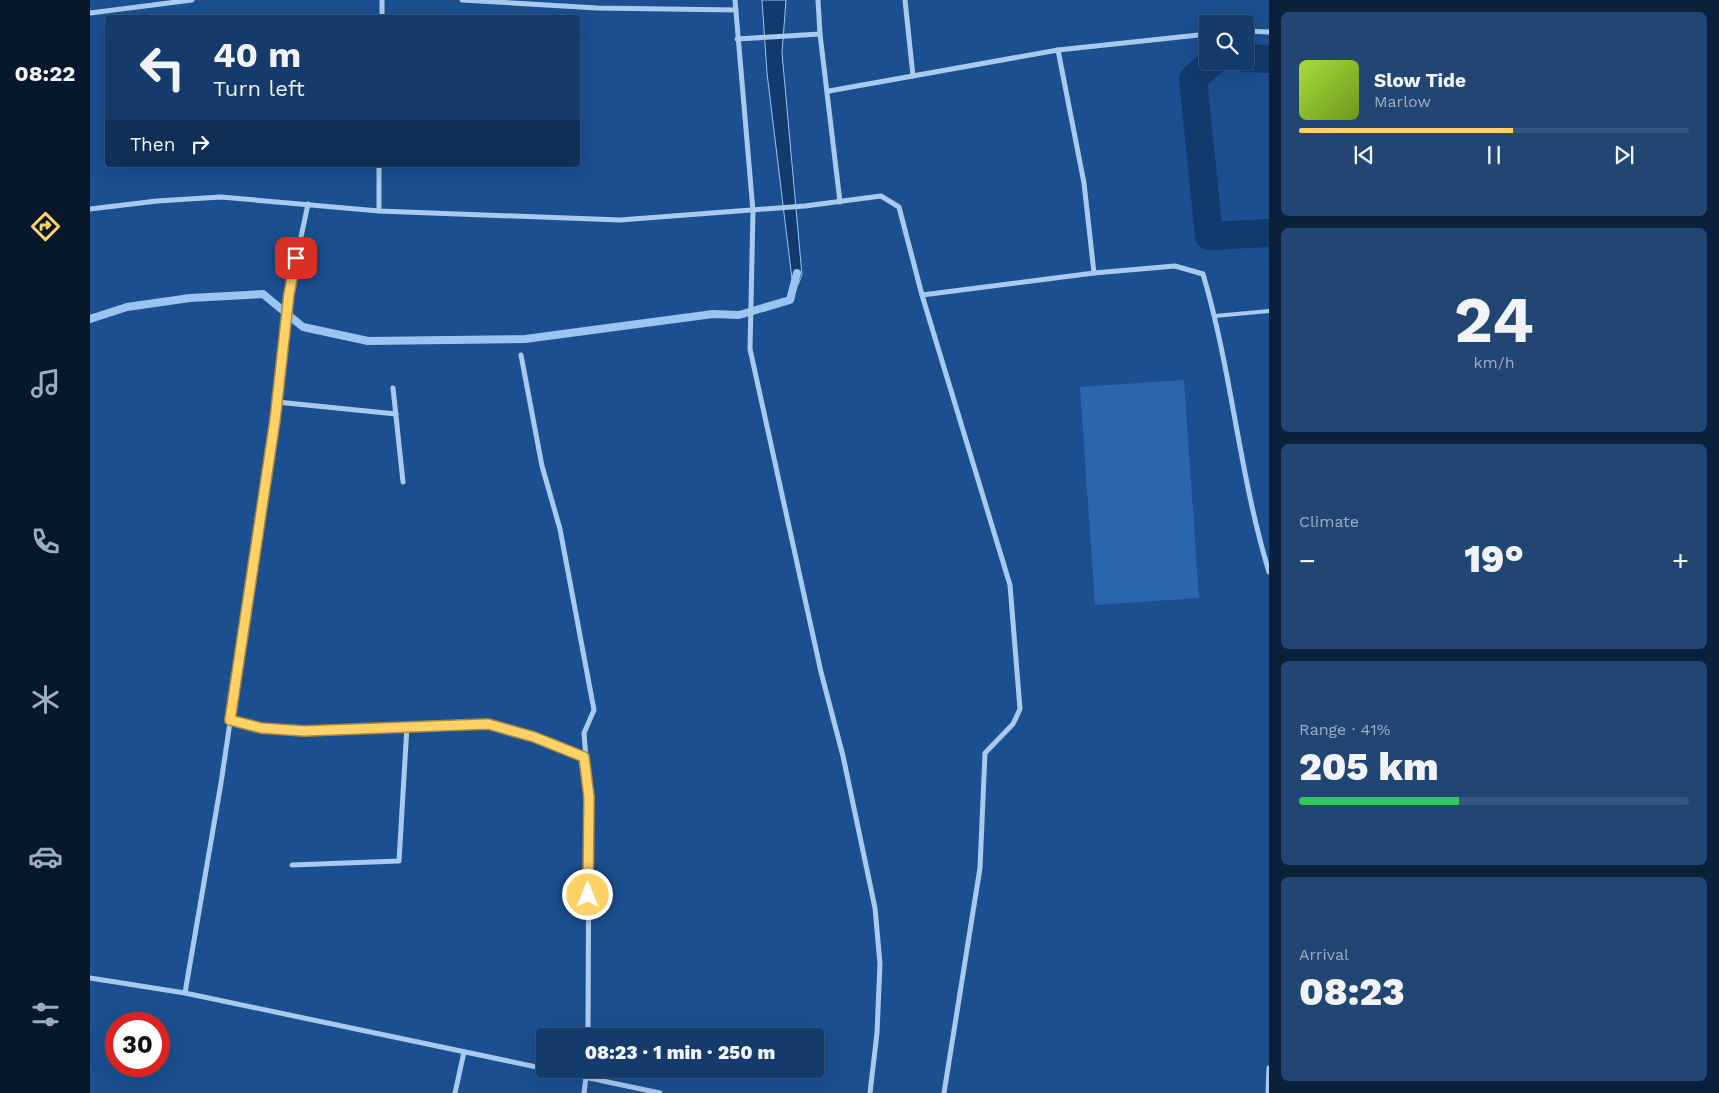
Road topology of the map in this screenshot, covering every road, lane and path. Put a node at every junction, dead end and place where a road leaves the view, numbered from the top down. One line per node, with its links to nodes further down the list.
1 (192, 0): 8 (street)
2 (382, 0): 9 (street)
3 (462, 0): 7 (street)
4 (735, 0): 7 (street)
5 (818, 0): 12 (street)
6 (905, 0): 16 (street)
7 (735, 10): 14 (street)
8 (90, 13)
9 (382, 15)
10 (1254, 31): 11 (street)
11 (1269, 32)
12 (820, 34): 14 (street); 17 (street)
13 (1199, 35): 15 (street)
14 (737, 39): 23 (street)
15 (1058, 50): 16 (street); 24 (street)
16 (913, 76): 17 (street)
17 (829, 91): 19 (street)
18 (379, 167): 22 (street)
19 (840, 202): 23 (street); 25 (street)
20 (308, 204): 21 (street); 22 (street); 30 (street)
21 (90, 209)
22 (378, 211): 23 (street)
23 (753, 211): 48 (street)
24 (1094, 272): 25 (street); 27 (street)
25 (922, 295): 49 (street)
26 (1269, 311): 27 (lane)
27 (1215, 316): 33 (street)
28 (521, 354): 36 (street)
29 (393, 388): 31 (street)
30 (277, 402): 31 (street); 34 (street)
31 (396, 414): 32 (street)
32 (402, 482)
33 (1269, 572)
34 (230, 720): 35 (street); 39 (street)
35 (407, 726): 36 (street); 37 (street)
36 (584, 757): 40 (street)
37 (292, 865)
38 (90, 978): 39 (street)
39 (185, 993): 41 (street)
40 (588, 1028)
41 (464, 1052): 42 (street); 45 (street)
42 (536, 1067)
43 (1269, 1068): 50 (street)
44 (587, 1078): 46 (street); 47 (street)
45 (456, 1093)
46 (584, 1093)
47 (660, 1093)
48 (870, 1093)
49 (944, 1093)
50 (1268, 1093)

